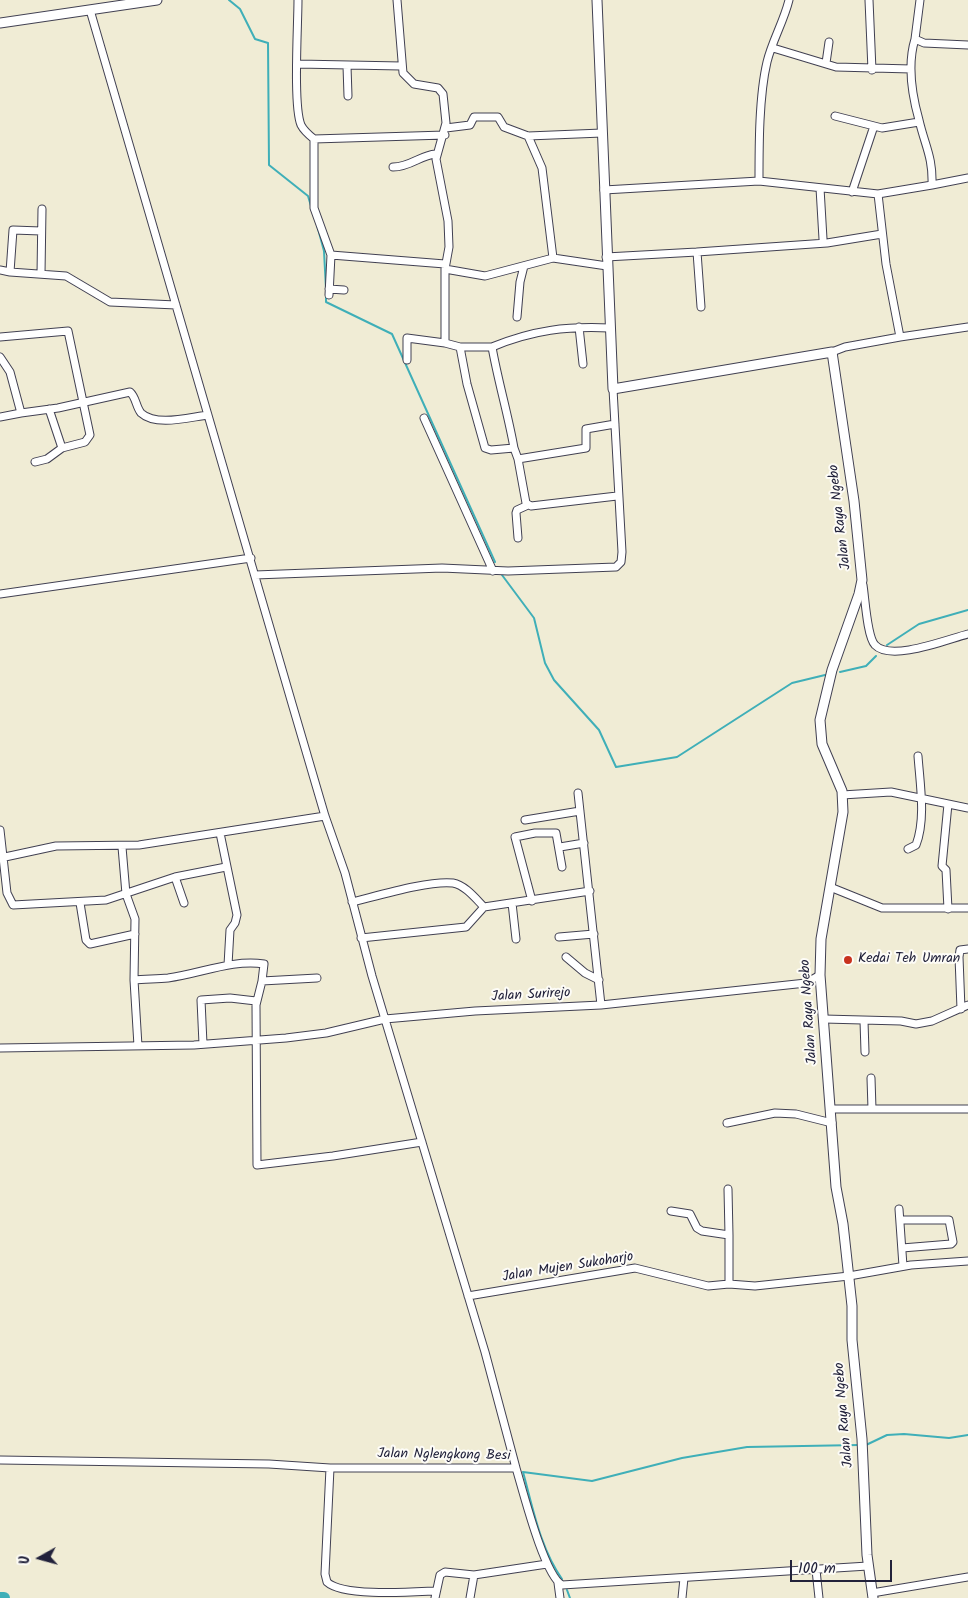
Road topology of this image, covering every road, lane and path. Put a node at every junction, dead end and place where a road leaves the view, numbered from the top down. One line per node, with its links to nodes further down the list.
1 (157, 0): 8 (street)
2 (298, 0): 15 (street)
3 (396, 0): 17 (street)
4 (597, 0): 25 (street)
5 (789, 0): 13 (street)
6 (868, 0): 19 (street)
7 (920, 0): 10 (street)
8 (90, 10): 9 (street); 51 (street)
9 (0, 22)
10 (915, 40): 12 (street); 18 (street)
11 (829, 42): 14 (street)
12 (968, 45)
13 (772, 48): 14 (street); 31 (street)
14 (826, 63): 19 (street)
15 (298, 64): 16 (street); 27 (street)
16 (347, 66): 17 (street); 20 (street)
17 (401, 66): 24 (street)
18 (910, 69): 19 (street); 22 (street)
19 (872, 70)
20 (348, 96)
21 (835, 116): 23 (street)
22 (919, 122): 23 (street); 32 (street)
23 (874, 126): 35 (street)
24 (445, 132): 26 (street); 27 (street); 28 (street)
25 (602, 132): 26 (street); 34 (street)
26 (528, 136): 43 (street)
27 (314, 139): 42 (street)
28 (436, 154): 29 (street); 45 (street)
29 (393, 167)
30 (968, 178): 32 (street)
31 (758, 181): 33 (street); 34 (street)
32 (932, 185): 36 (street)
33 (820, 188): 35 (street); 40 (street)
34 (604, 190): 44 (street)
35 (852, 192): 36 (street)
36 (878, 194): 39 (street)
37 (42, 209): 38 (street)
38 (41, 231): 48 (street); 49 (street)
39 (882, 234): 41 (street); 58 (street)
40 (823, 239)
41 (697, 252): 44 (street); 52 (street)
42 (331, 255): 45 (street); 50 (street)
43 (553, 258): 44 (street); 46 (street)
44 (606, 261): 56 (street)
45 (445, 266): 46 (street); 59 (street)
46 (524, 266): 53 (street)
47 (0, 270): 48 (street)
48 (10, 272): 49 (street)
49 (41, 274): 51 (street)
50 (344, 290)
51 (176, 305): 70 (street)
52 (702, 307)
53 (517, 317)
54 (579, 327): 56 (street); 61 (street); 65 (street)
55 (968, 327): 58 (street)
56 (610, 328): 66 (street)
57 (0, 337): 67 (street)
58 (900, 337): 62 (street)
59 (445, 343): 60 (street); 64 (street)
60 (460, 347): 61 (street); 75 (street)
61 (492, 347): 75 (street)
62 (832, 352): 66 (street); 84 (street, Jalan Raya Ngebo)
63 (0, 357): 69 (street)
64 (407, 360)
65 (583, 364)
66 (612, 389): 73 (street)
67 (83, 403): 68 (street); 70 (street); 74 (street)
68 (49, 409): 69 (street); 74 (street)
69 (22, 413): 71 (street)
70 (208, 415): 81 (street)
71 (0, 417)
72 (424, 418): 82 (street)
73 (615, 424): 76 (street); 78 (street)
74 (62, 448): 77 (street)
75 (514, 448): 76 (street)
76 (518, 459): 79 (street)
77 (35, 462)
78 (617, 496): 79 (street); 82 (street)
79 (528, 506): 80 (street)
80 (518, 538)
81 (251, 558): 83 (street); 85 (street)
82 (493, 570): 83 (street)
83 (255, 575): 94 (street)
84 (862, 580): 86 (street); 89 (street, Jalan Raya Ngebo)
85 (0, 594)
86 (968, 634)
87 (918, 756): 90 (street)
88 (578, 793): 93 (street)
89 (842, 795): 90 (street); 107 (street, Jalan Raya Ngebo)
90 (921, 799): 91 (street); 102 (street)
91 (948, 804): 92 (street); 118 (street)
92 (968, 808)
93 (580, 811): 95 (street); 98 (street)
94 (325, 816): 97 (street); 112 (street)
95 (525, 820)
96 (0, 830): 101 (street)
97 (220, 833): 99 (street); 105 (street)
98 (584, 843): 100 (street); 108 (street)
99 (122, 847): 103 (street); 110 (street)
100 (560, 847): 104 (street); 111 (street)
101 (2, 848): 103 (street)
102 (908, 849)
103 (5, 857): 109 (street)
104 (562, 866)
105 (226, 867): 106 (street); 126 (street)
106 (175, 877): 110 (street); 114 (street)
107 (830, 887): 118 (street); 127 (street, Jalan Raya Ngebo)
108 (590, 892): 111 (street); 120 (street)
109 (4, 894): 113 (street)
110 (126, 894): 113 (street); 119 (street)
111 (532, 901): 115 (street)
112 (352, 902): 116 (street); 122 (street)
113 (80, 903): 119 (street)
114 (184, 903)
115 (512, 904): 116 (street); 123 (street)
116 (484, 907): 122 (street)
117 (968, 908): 118 (street)
118 (948, 909)
119 (135, 934): 129 (street)
120 (594, 934): 121 (street); 130 (street)
121 (559, 937)
122 (361, 938): 138 (street)
123 (516, 939)
124 (968, 949): 137 (street)
125 (566, 957): 130 (street)
126 (228, 965): 129 (street); 131 (street)
127 (820, 975): 132 (street, Jalan Surirejo); 133 (street, Jalan Raya Ngebo)
128 (316, 978): 131 (street)
129 (134, 980): 143 (street)
130 (599, 980): 135 (street)
131 (262, 982): 134 (street)
132 (806, 983): 133 (street); 135 (street, Jalan Surirejo)
133 (821, 992): 139 (street, Jalan Raya Ngebo)
134 (256, 1001): 141 (street); 142 (street)
135 (601, 1005): 138 (street, Jalan Surirejo)
136 (968, 1005): 137 (street)
137 (961, 1009): 140 (street)
138 (385, 1019): 141 (street, Jalan Surirejo); 152 (street)
139 (824, 1019): 140 (street); 147 (street, Jalan Raya Ngebo)
140 (864, 1020): 145 (street)
141 (258, 1040): 142 (street, Jalan Surirejo); 152 (street)
142 (203, 1044): 143 (street, Jalan Surirejo)
143 (138, 1046): 144 (street, Jalan Surirejo)
144 (0, 1048)
145 (865, 1052)
146 (870, 1078): 148 (street)
147 (831, 1109): 148 (street); 151 (street, Jalan Raya Ngebo)
148 (872, 1109): 149 (street)
149 (968, 1109)
150 (727, 1123): 151 (street)
151 (832, 1123): 161 (street, Jalan Raya Ngebo)
152 (422, 1142): 163 (street)
153 (728, 1189): 157 (street)
154 (899, 1209): 156 (street)
155 (671, 1210): 157 (street)
156 (900, 1220): 158 (street); 158 (street)
157 (728, 1235): 162 (street)
158 (902, 1248): 160 (street)
159 (968, 1260): 160 (street, Jalan Mujen Sukoharjo)
160 (904, 1266): 161 (street, Jalan Mujen Sukoharjo)
161 (849, 1276): 162 (street, Jalan Mujen Sukoharjo); 168 (street, Jalan Raya Ngebo)
162 (729, 1284): 163 (street, Jalan Mujen Sukoharjo)
163 (468, 1296): 166 (street)
164 (0, 1460): 165 (street, Jalan Nglengkong Besi)
165 (330, 1468): 166 (street, Jalan Nglengkong Besi); 174 (street)
166 (516, 1468): 167 (street, Jalan Nglengkong Besi)
167 (547, 1564): 170 (street); 173 (street, Jalan Nglengkong Besi)
168 (868, 1566): 169 (street); 175 (street, Jalan Raya Ngebo)
169 (816, 1570): 172 (street); 179 (street)
170 (474, 1575): 174 (street); 176 (street)
171 (968, 1577): 175 (street)
172 (684, 1578): 173 (street); 178 (street)
173 (558, 1583): 177 (street)
174 (435, 1594)
175 (873, 1595)
176 (470, 1598)
177 (560, 1598)
178 (682, 1598)
179 (819, 1598)

